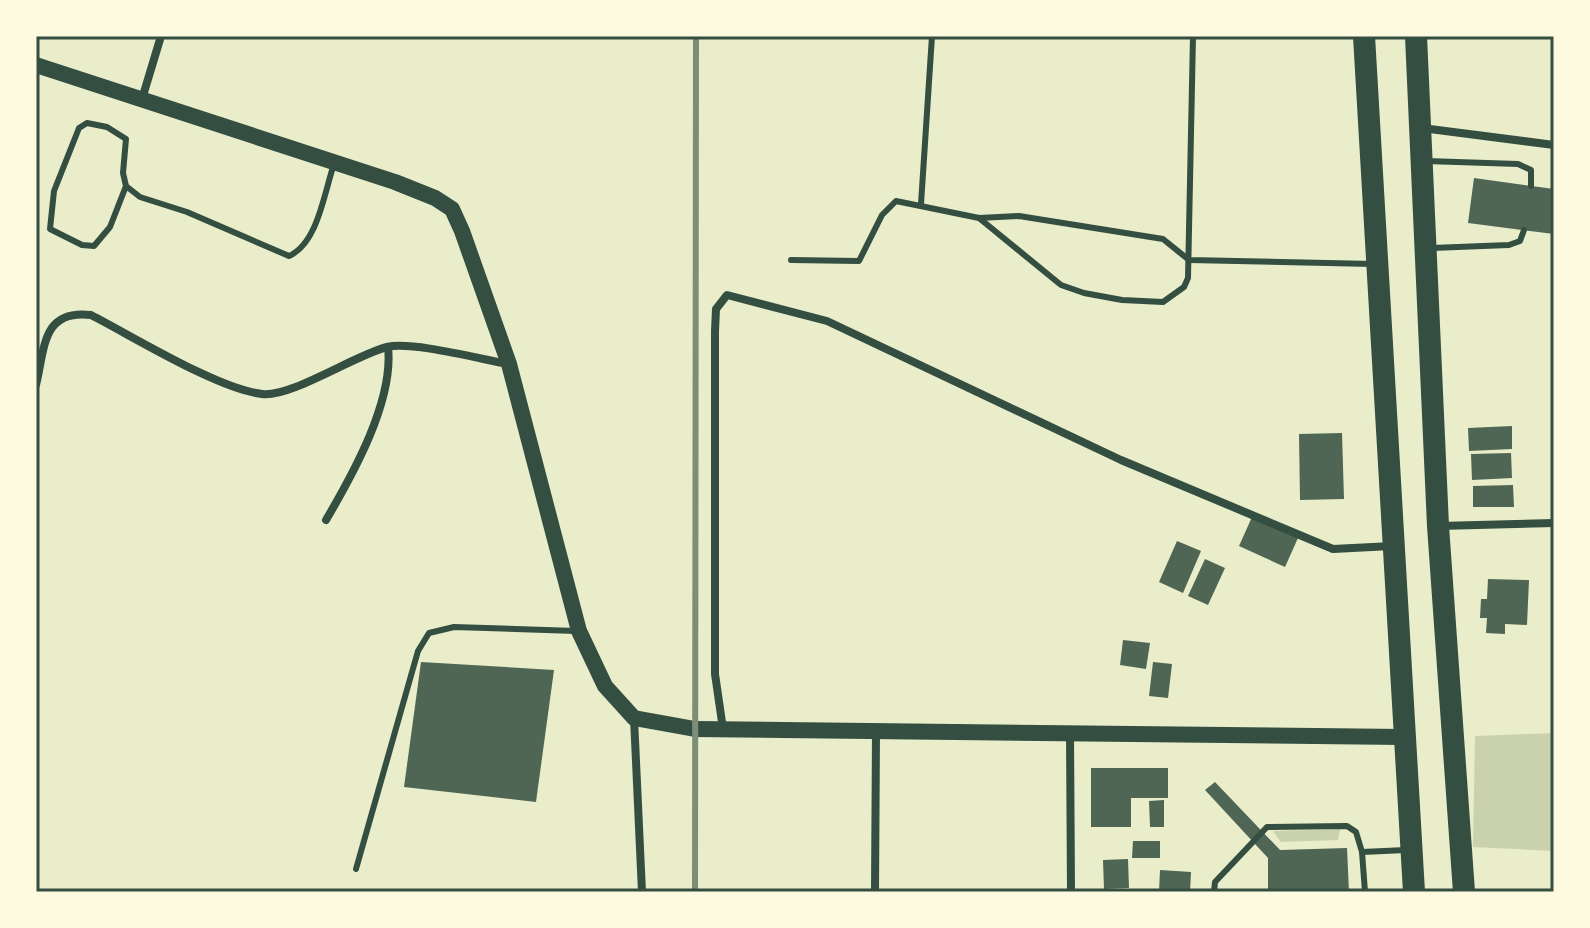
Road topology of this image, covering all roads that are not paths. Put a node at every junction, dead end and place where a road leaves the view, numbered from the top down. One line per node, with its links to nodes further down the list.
1 (161, 36): 7 (street)
2 (932, 36): 14 (lane)
3 (1193, 36): 19 (lane)
4 (1364, 36): 20 (highway)
5 (1416, 36): 8 (highway)
6 (36, 65): 7 (main road)
7 (142, 99): 11 (main road)
8 (1421, 128): 9 (street); 10 (highway)
9 (1554, 145)
10 (1422, 161): 13 (lane); 17 (highway)
11 (335, 162): 12 (lane); 22 (main road)
12 (126, 186): 12 (lane)
13 (1531, 186)
14 (921, 204): 15 (lane); 18 (lane)
15 (979, 218): 19 (lane); 19 (lane)
16 (1524, 230): 17 (lane)
17 (1425, 248): 26 (highway)
18 (791, 260)
19 (1189, 260): 20 (lane)
20 (1375, 264): 27 (highway)
21 (388, 347): 22 (street); 23 (street); 24 (street)
22 (509, 364): 28 (main road)
23 (36, 385)
24 (326, 520)
25 (1554, 523): 26 (street)
26 (1438, 526): 43 (highway)
27 (1393, 546): 30 (street); 33 (highway)
28 (579, 631): 29 (main road); 36 (lane)
29 (634, 718): 30 (main road); 37 (street)
30 (723, 729): 31 (main road)
31 (876, 733): 32 (main road); 38 (street)
32 (1070, 733): 33 (main road); 39 (street)
33 (1403, 737): 34 (highway)
34 (1411, 850): 35 (lane); 42 (highway)
35 (1362, 852): 40 (lane); 41 (lane)
36 (356, 869)
37 (642, 892)
38 (875, 892)
39 (1071, 892)
40 (1214, 892)
41 (1365, 892)
42 (1414, 892)
43 (1464, 892)

